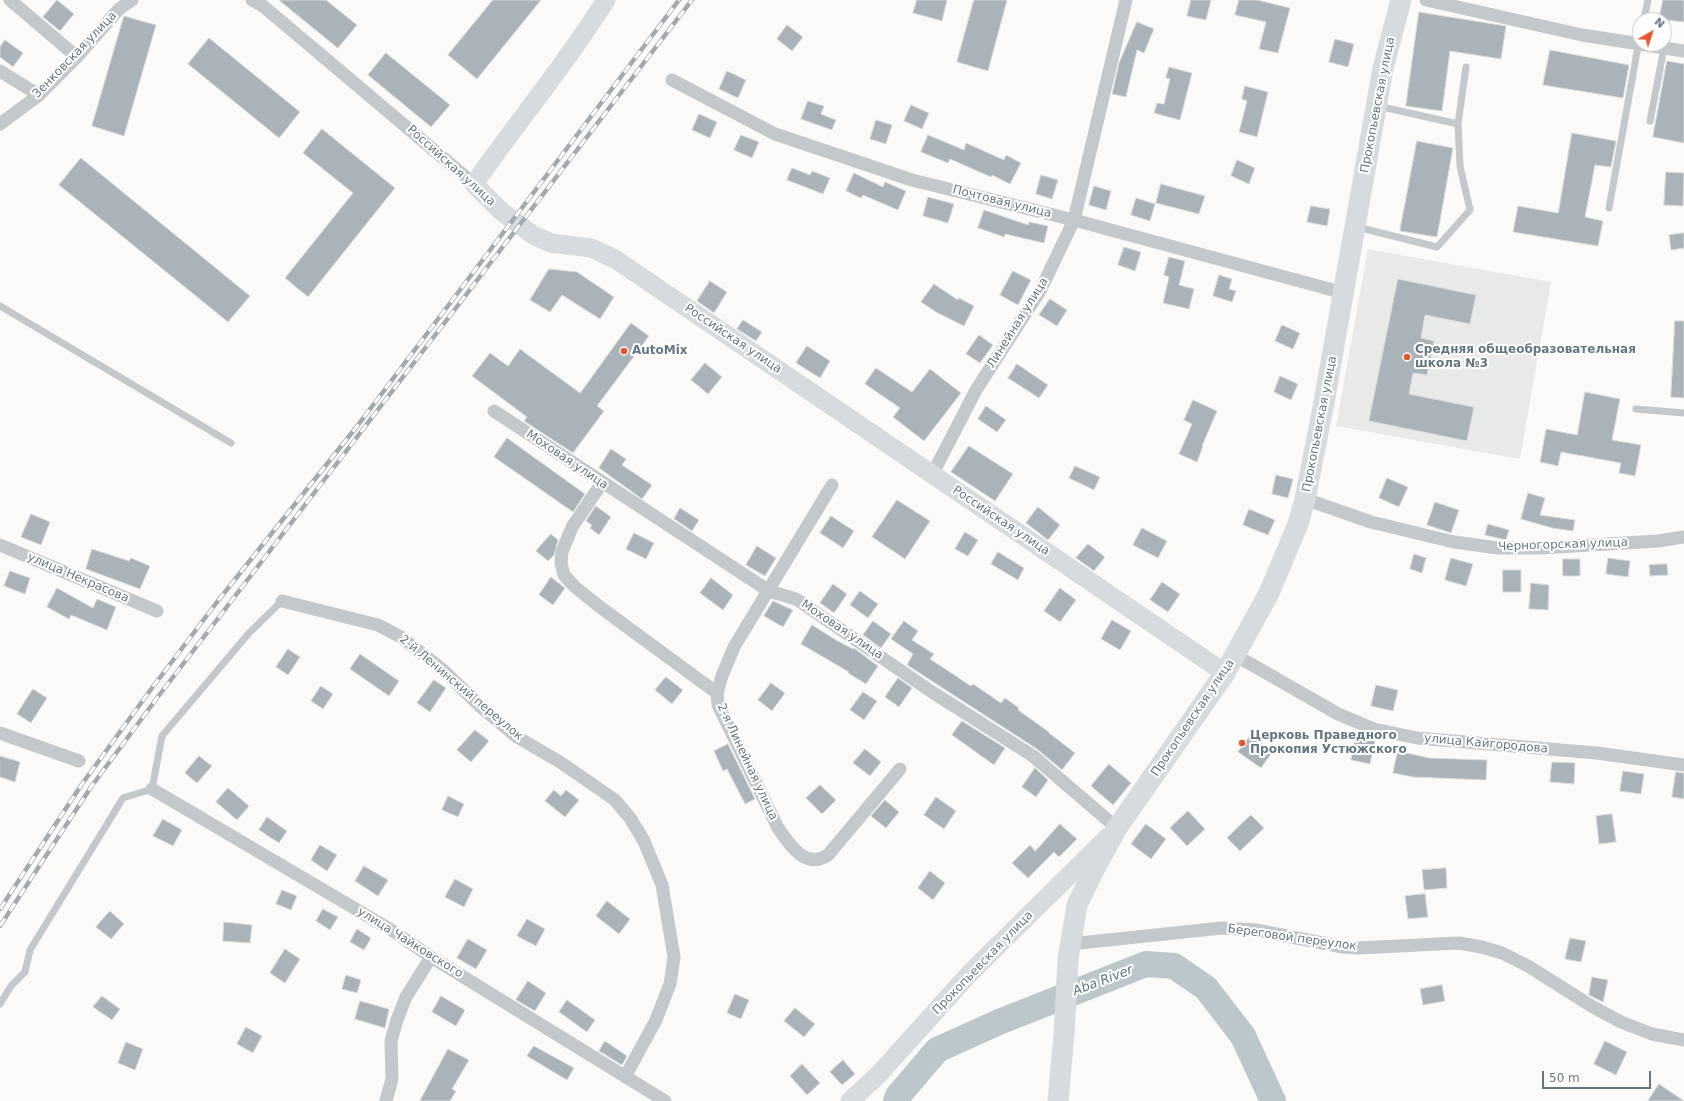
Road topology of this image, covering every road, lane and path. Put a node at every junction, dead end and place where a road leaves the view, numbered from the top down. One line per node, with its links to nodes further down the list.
1 (10, 0): 15 (street)
2 (132, 0): 15 (street, Зенковская улица)
3 (252, 0): 24 (street, Российская улица)
4 (606, 0): 24 (main road)
5 (1126, 0): 26 (street, Линейная улица)
6 (1401, 0): 20 (main road, Прокопьевская улица)
7 (1426, 0): 10 (street)
8 (1648, 0): 9 (lane)
9 (1646, 12)
10 (1632, 41)
11 (1672, 49): 12 (street)
12 (1684, 51)
13 (1638, 52): 25 (lane)
14 (1663, 52): 21 (lane)
15 (77, 57): 19 (street, Зенковская улица)
16 (1466, 67): 23 (lane)
17 (0, 71): 19 (street)
18 (672, 80): 26 (street, Почтовая улица)
19 (39, 96): 22 (street, Зенковская улица)
20 (1376, 106): 23 (lane); 27 (main road, Прокопьевская улица)
21 (1650, 121)
22 (0, 124)
23 (1458, 124): 27 (lane)
24 (474, 184): 34 (main road, Российская улица)
25 (1609, 208)
26 (1074, 220): 28 (street, Почтовая улица); 34 (street, Линейная улица)
27 (1355, 227): 28 (main road, Прокопьевская улица)
28 (1344, 293): 37 (main road, Прокопьевская улица)
29 (0, 306): 33 (lane)
30 (1636, 409): 32 (lane)
31 (494, 412): 35 (street, Моховая улица)
32 (1684, 413)
33 (231, 443)
34 (932, 475): 44 (main road, Российская улица)
35 (602, 483): 40 (street, Моховая улица); 45 (street, 2-я Линейная улица)
36 (832, 485): 40 (street)
37 (1305, 499): 38 (street, Черногорская улица); 43 (main road, Прокопьевская улица)
38 (1684, 537)
39 (0, 545): 42 (street, улица Некрасова)
40 (769, 590): 45 (street); 51 (street, Моховая улица)
41 (282, 601): 50 (lane); 56 (street, 2-й Ленинский переулок)
42 (157, 611)
43 (1235, 655): 44 (main road, Прокопьевская улица); 48 (street, улица Кайгородова)
44 (1225, 673): 51 (main road, Прокопьевская улица)
45 (717, 693): 49 (street, 2-я Линейная улица)
46 (0, 733): 47 (street)
47 (79, 761)
48 (1684, 765)
49 (900, 768)
50 (152, 789): 53 (street, улица Чайковского); 54 (lane)
51 (1118, 828): 52 (main road); 59 (main road, Прокопьевская улица)
52 (1069, 951): 55 (street, Береговой переулок); 60 (main road)
53 (431, 957): 56 (street, улица Чайковского); 57 (street)
54 (0, 1004)
55 (1684, 1040)
56 (625, 1077): 58 (street, улица Чайковского)
57 (386, 1101)
58 (665, 1101)
59 (850, 1101)
60 (1058, 1101)

